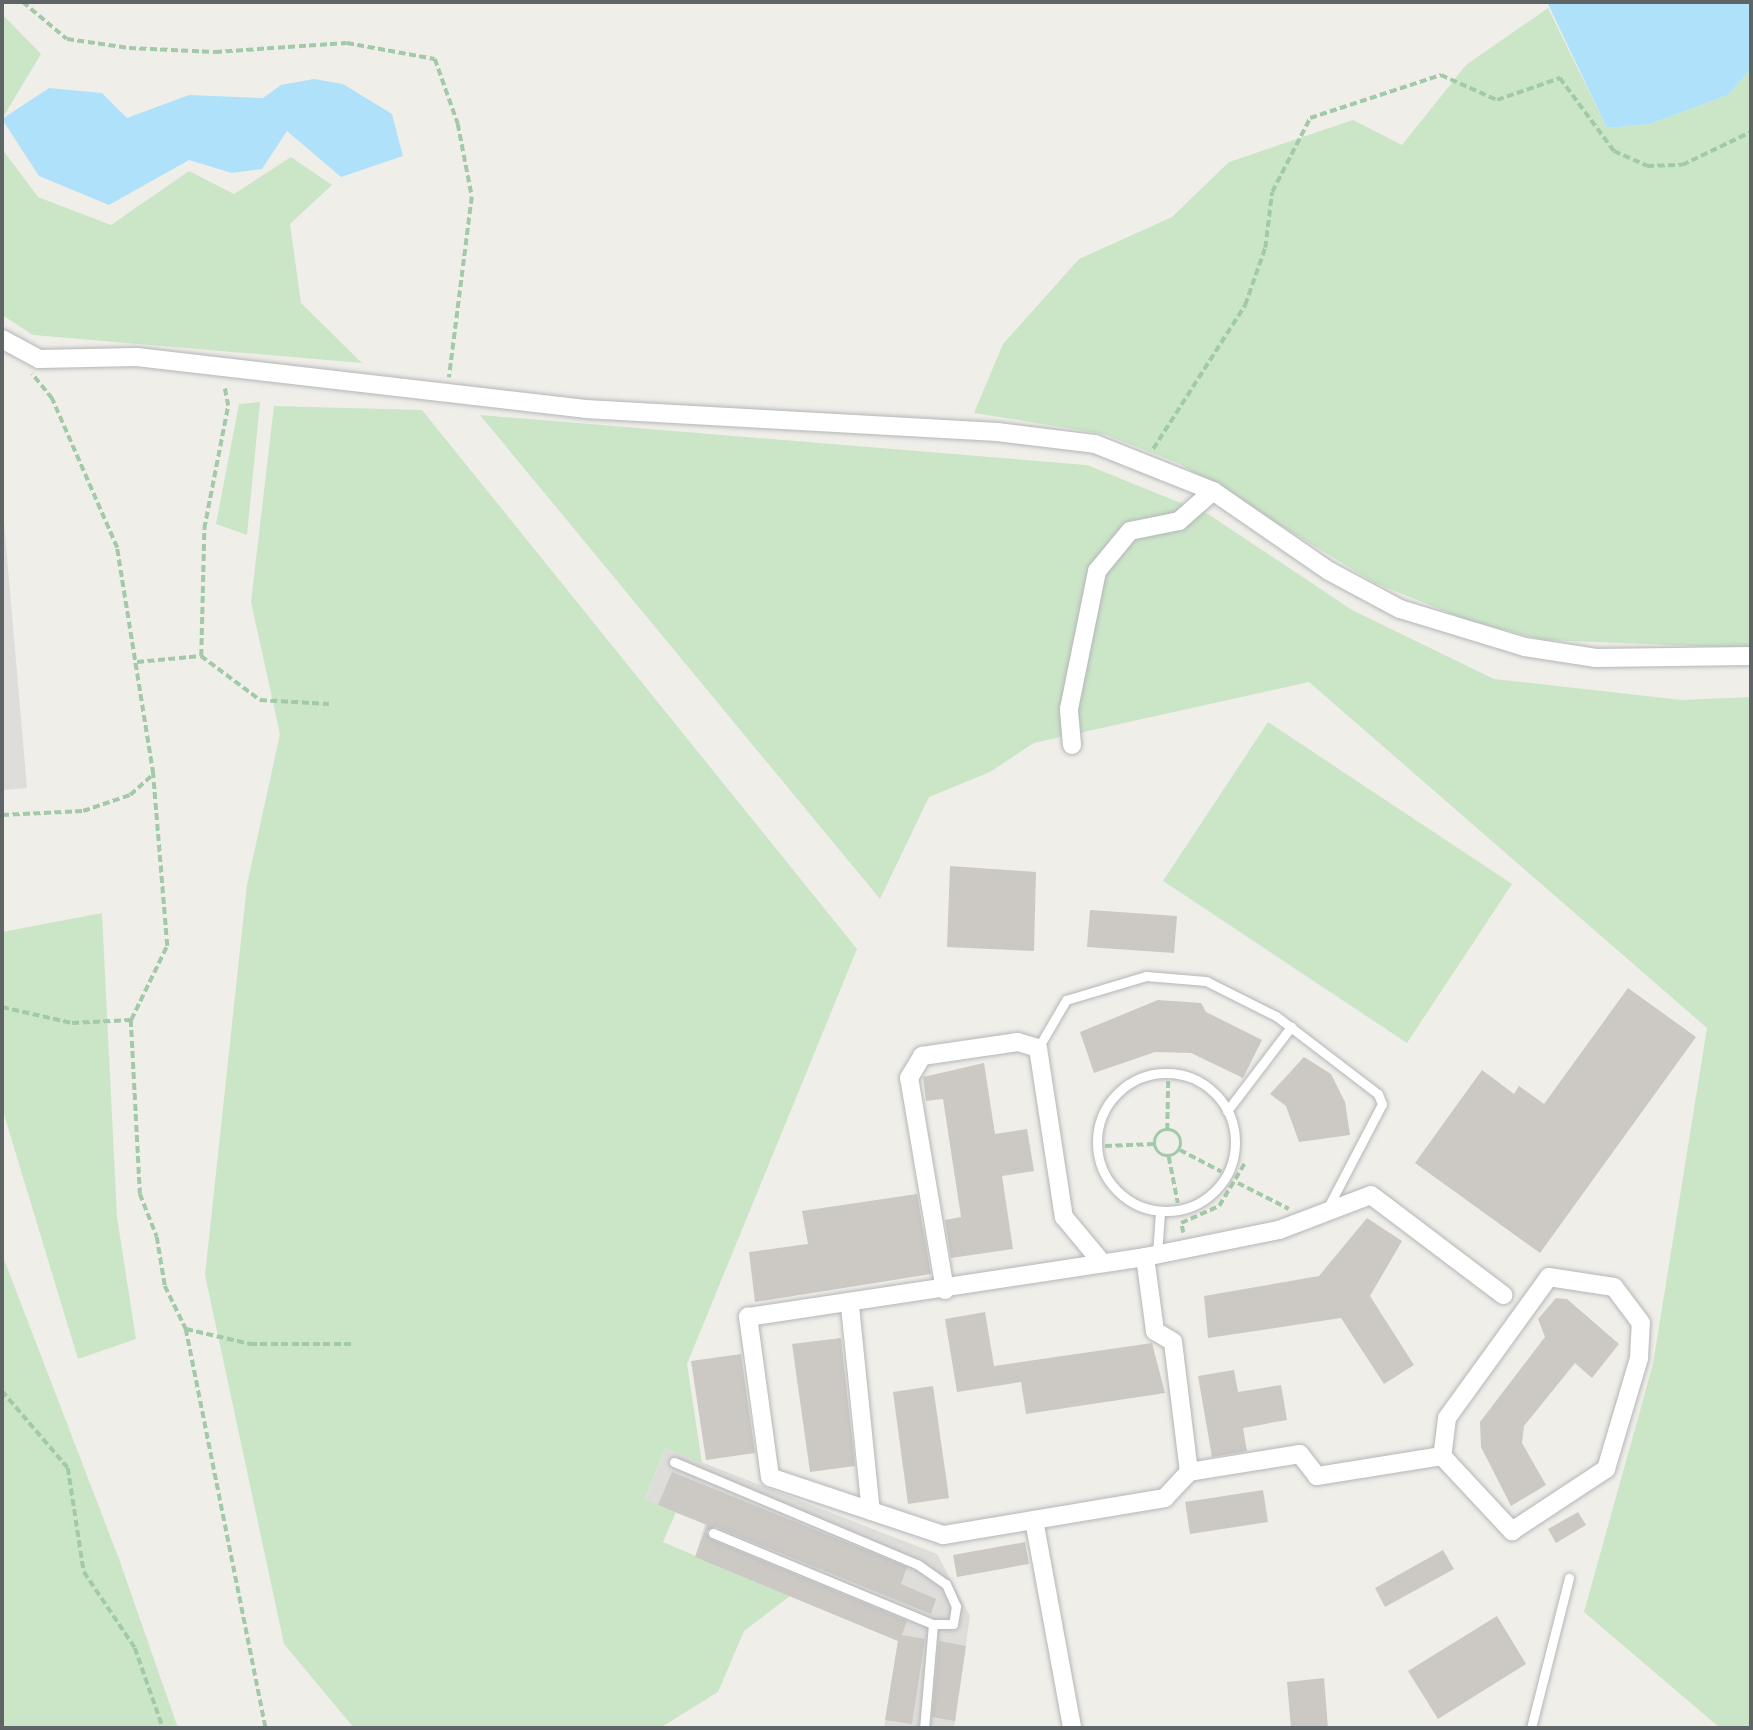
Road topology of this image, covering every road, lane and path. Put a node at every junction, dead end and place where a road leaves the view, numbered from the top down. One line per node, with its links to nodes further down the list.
1 (23, 2): 6 (path)
2 (1751, 132): 7 (path)
3 (2, 339): 5 (street)
4 (28, 370): 11 (path)
5 (221, 370): 6 (street); 9 (path)
6 (452, 391): 7 (street)
7 (1145, 462): 8 (street)
8 (1213, 491): 10 (street); 13 (street)
9 (201, 656): 11 (path); 12 (path)
10 (1751, 656)
11 (137, 662): 14 (path)
12 (329, 704)
13 (1072, 745)
14 (153, 774): 15 (path); 17 (path)
15 (2, 815)
16 (2, 1007): 17 (path)
17 (131, 1020): 39 (path)
18 (1291, 1027): 19 (lane); 21 (lane); 32 (lane)
19 (1038, 1048): 35 (street); 36 (street)
20 (1168, 1080): 22 (path)
21 (1227, 1111): 31 (lane); 31 (lane)
22 (1167, 1130): 23 (path); 25 (path)
23 (1154, 1144): 24 (path); 26 (path)
24 (1105, 1146)
25 (1180, 1150): 26 (path); 28 (path)
26 (1169, 1157): 30 (path)
27 (1246, 1161): 29 (path)
28 (1222, 1172)
29 (1238, 1182): 32 (path); 33 (path)
30 (1178, 1203)
31 (1160, 1212): 34 (lane)
32 (1317, 1216): 33 (street); 37 (street)
33 (1186, 1249): 34 (street)
34 (1151, 1256): 35 (street); 44 (street)
35 (1099, 1259): 36 (street)
36 (944, 1290): 38 (street)
37 (1503, 1296)
38 (850, 1306): 45 (street); 45 (street)
39 (186, 1329): 40 (path); 51 (path)
40 (352, 1344)
41 (2, 1391): 50 (path)
42 (1442, 1456): 42 (street); 44 (street)
43 (674, 1462): 49 (lane)
44 (1189, 1472): 46 (street)
45 (872, 1511): 46 (street)
46 (1034, 1520): 53 (street)
47 (713, 1533): 49 (lane)
48 (1569, 1578): 54 (lane)
49 (933, 1624): 52 (lane)
50 (163, 1728)
51 (266, 1728)
52 (924, 1728)
53 (1072, 1728)
54 (1531, 1728)

